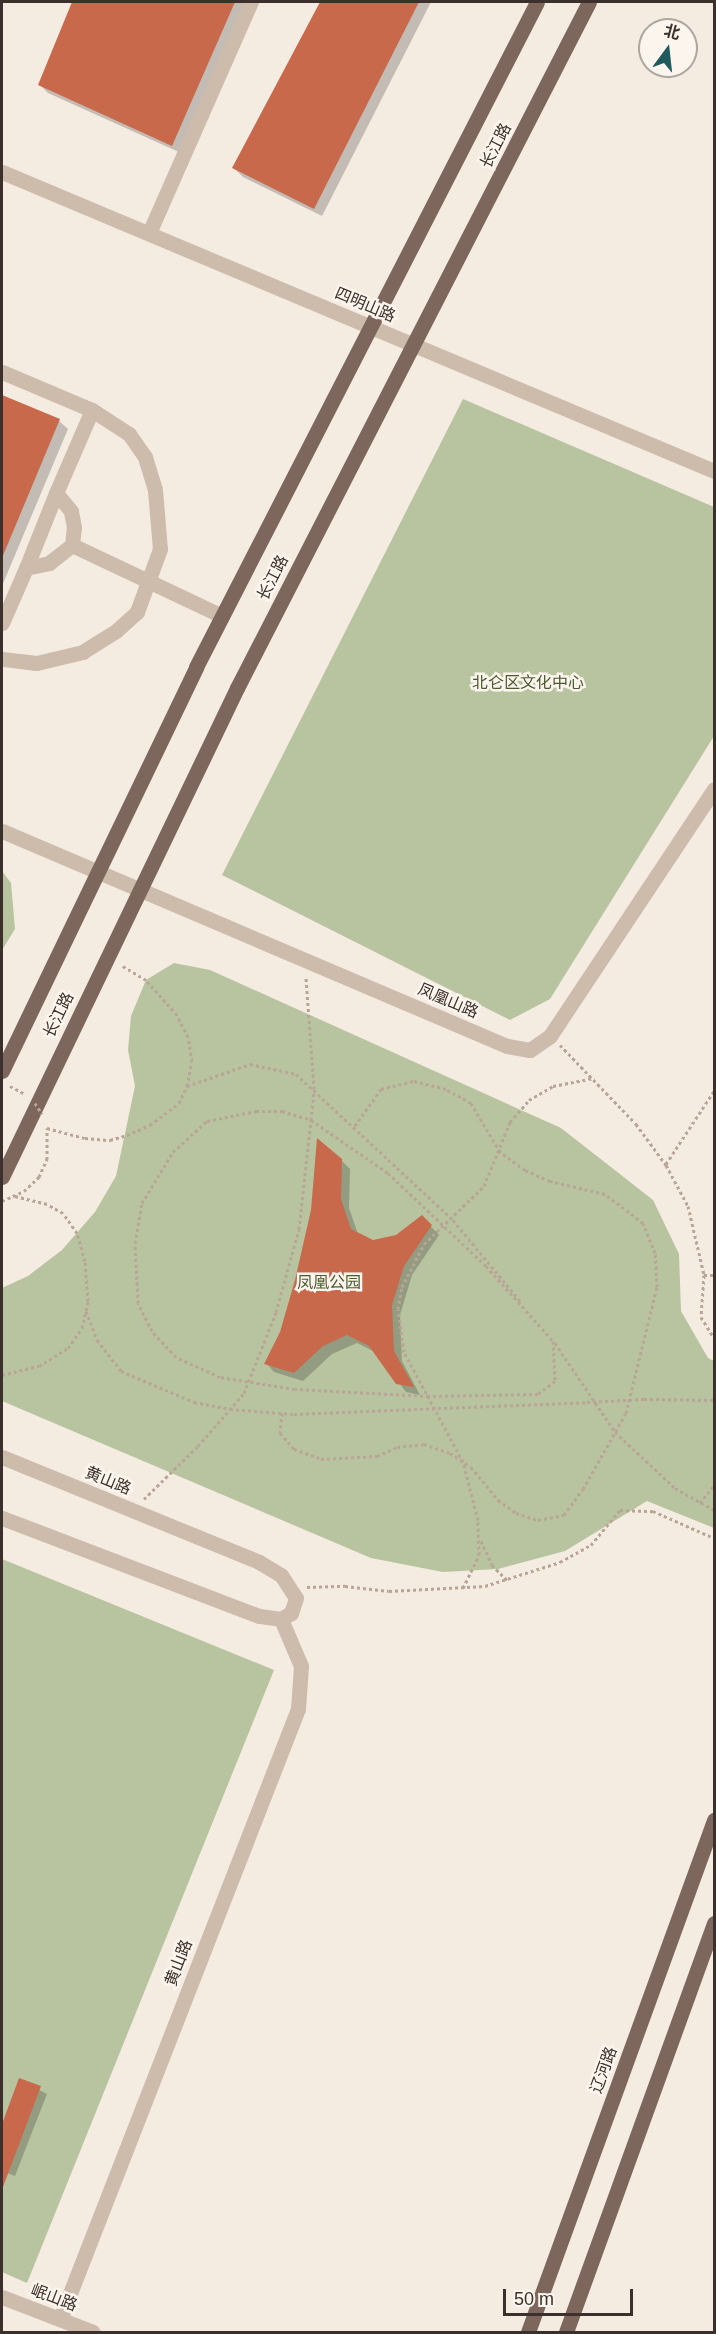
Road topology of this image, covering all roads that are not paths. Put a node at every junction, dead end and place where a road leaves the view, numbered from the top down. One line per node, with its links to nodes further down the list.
1 (251, 2): 5 (street)
2 (537, 2): 6 (main road, 长江路)
3 (589, 2): 7 (main road, 长江路)
4 (2, 172): 5 (street, 四明山路)
5 (149, 233): 6 (street, 四明山路)
6 (372, 327): 7 (street, 四明山路); 15 (main road, 长江路)
7 (414, 345): 10 (street, 四明山路); 21 (main road, 长江路)
8 (2, 372): 9 (street)
9 (92, 410): 11 (street); 14 (street)
10 (714, 471)
11 (56, 493): 12 (street); 13 (street)
12 (72, 545): 13 (street); 14 (street)
13 (26, 568): 16 (street)
14 (152, 581): 15 (street); 17 (street)
15 (222, 616): 20 (main road, 长江路)
16 (2, 624)
17 (2, 659)
18 (714, 789): 21 (street, 凤凰山路)
19 (2, 831): 20 (street, 凤凰山路)
20 (97, 872): 21 (street, 凤凰山路); 22 (main road, 长江路)
21 (140, 890): 23 (main road, 长江路)
22 (2, 1071)
23 (2, 1177)
24 (4, 1456): 26 (street, 黄山路)
25 (2, 1518): 26 (street)
26 (280, 1618): 30 (street, 黄山路)
27 (714, 1820): 32 (main road, 辽河路)
28 (714, 1923): 33 (main road)
29 (2, 2297): 30 (street, 岷山路)
30 (60, 2319): 31 (street, 岷山路)
31 (93, 2332)
32 (528, 2332)
33 (566, 2332)

